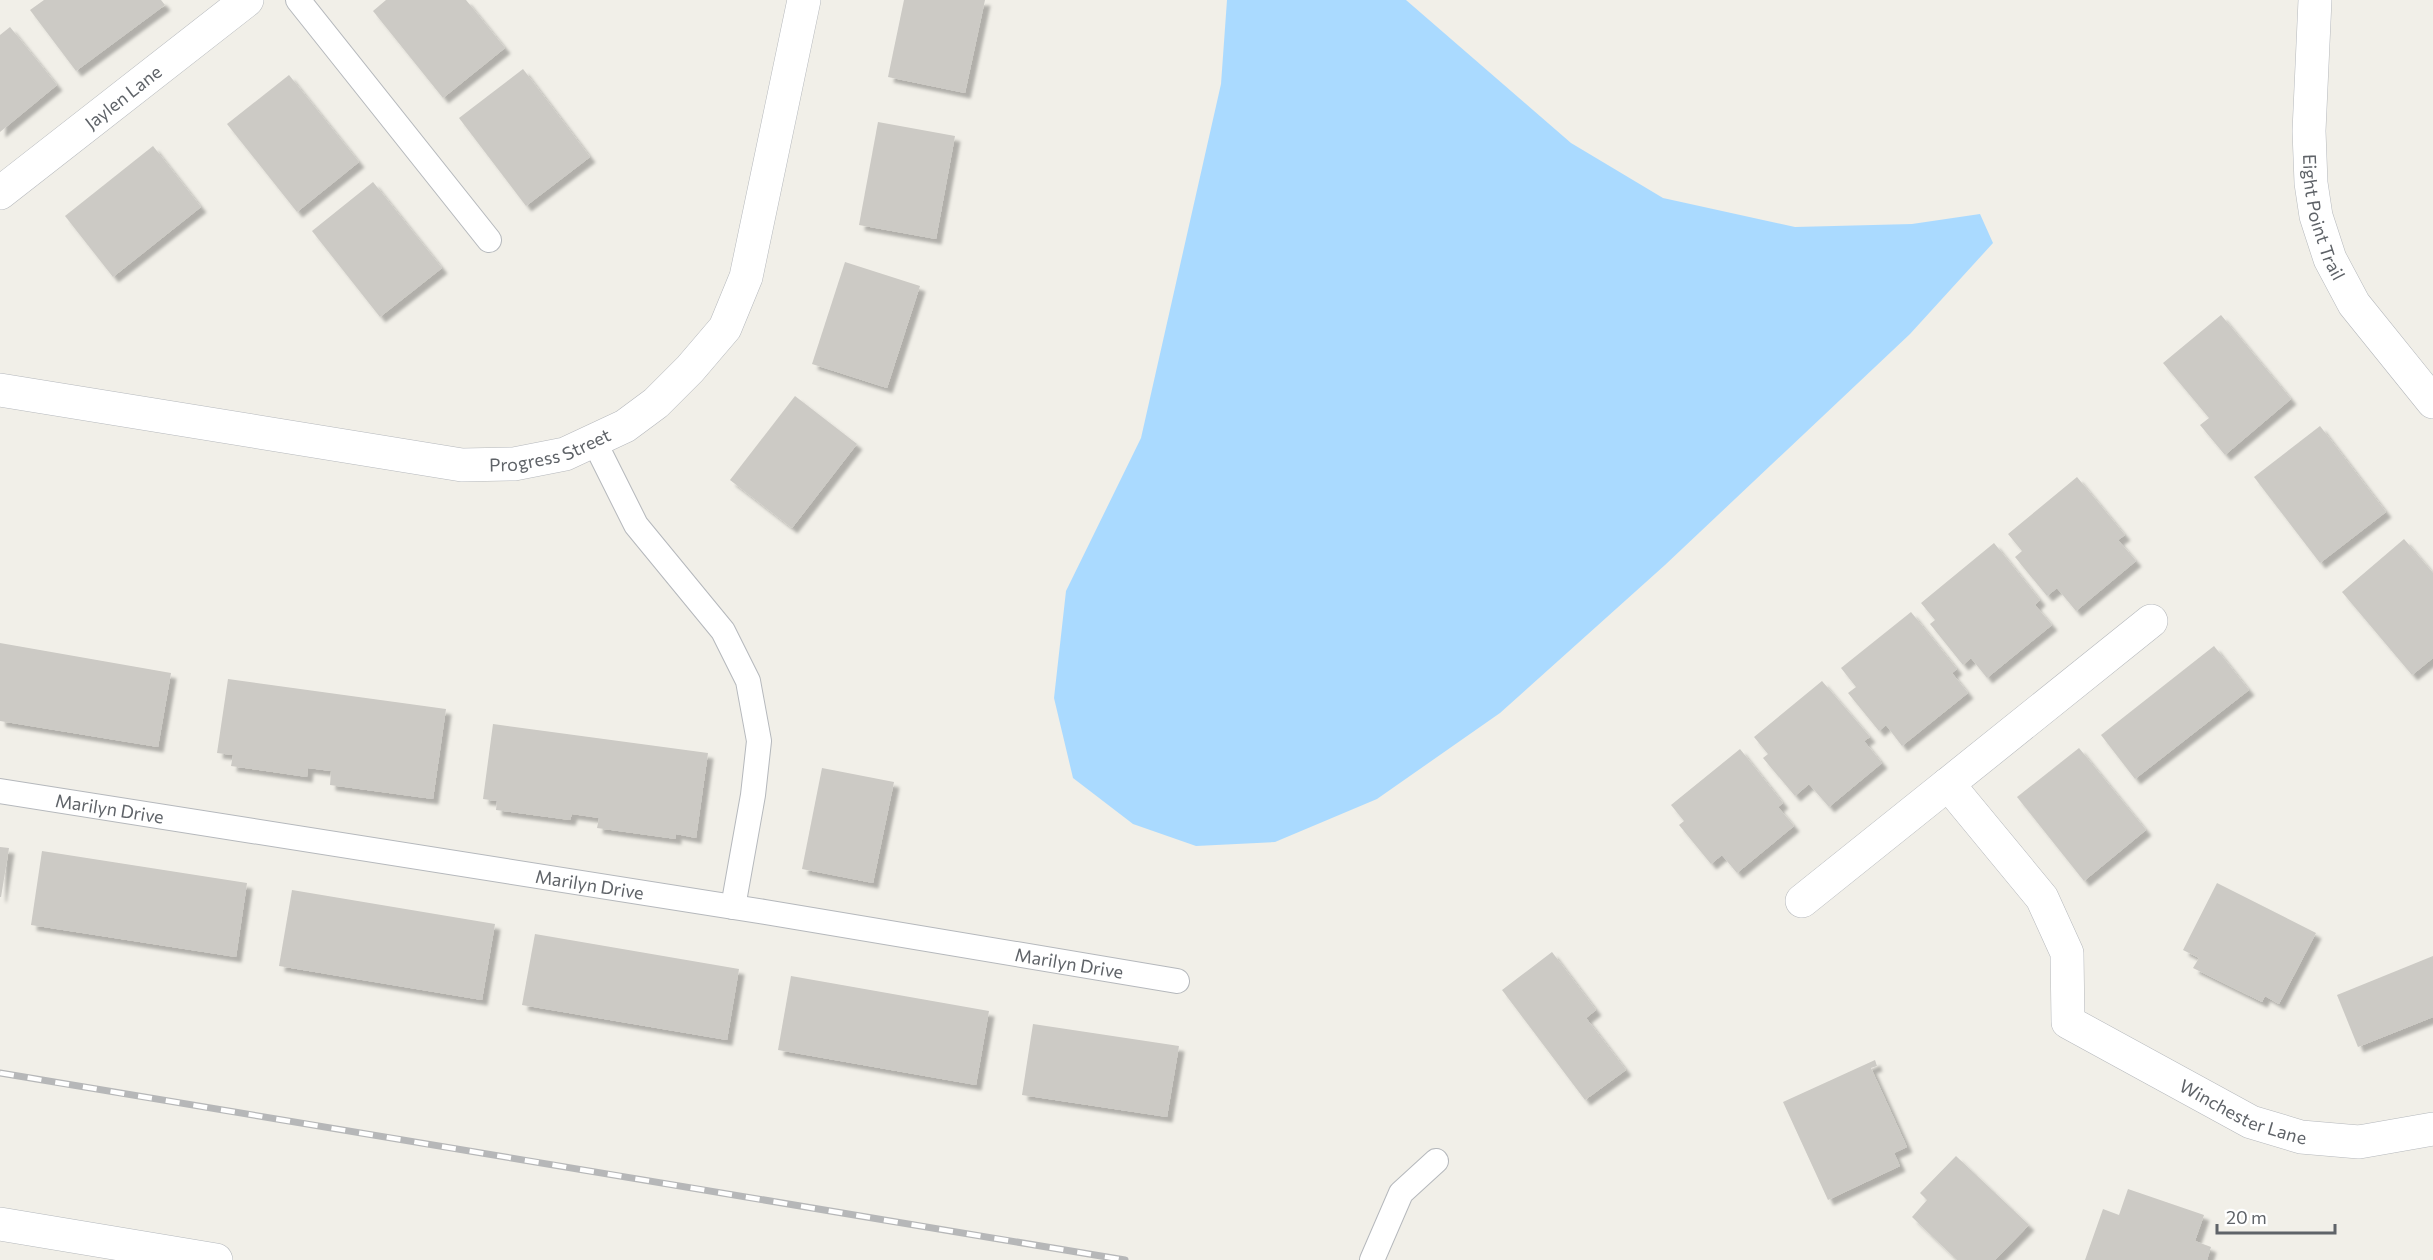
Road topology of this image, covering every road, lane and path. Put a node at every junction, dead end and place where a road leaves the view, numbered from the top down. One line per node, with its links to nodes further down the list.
1 (247, 0): 5 (street, Jaylen Lane)
2 (298, 0): 6 (lane)
3 (804, 0): 9 (street, Progress Street)
4 (2315, 0): 8 (street, Eight Point Trail)
5 (0, 194)
6 (489, 240)
7 (0, 390): 9 (street, Progress Street)
8 (2433, 402)
9 (594, 441): 14 (lane)
10 (2151, 621): 11 (street)
11 (1948, 784): 13 (street); 16 (street, Winchester Lane)
12 (0, 791): 14 (lane, Marilyn Drive)
13 (1802, 901)
14 (733, 907): 15 (lane, Marilyn Drive)
15 (1177, 981)
16 (2433, 1129)
17 (1436, 1161): 20 (lane)
18 (0, 1224): 19 (street)
19 (216, 1260)
20 (1372, 1260)

